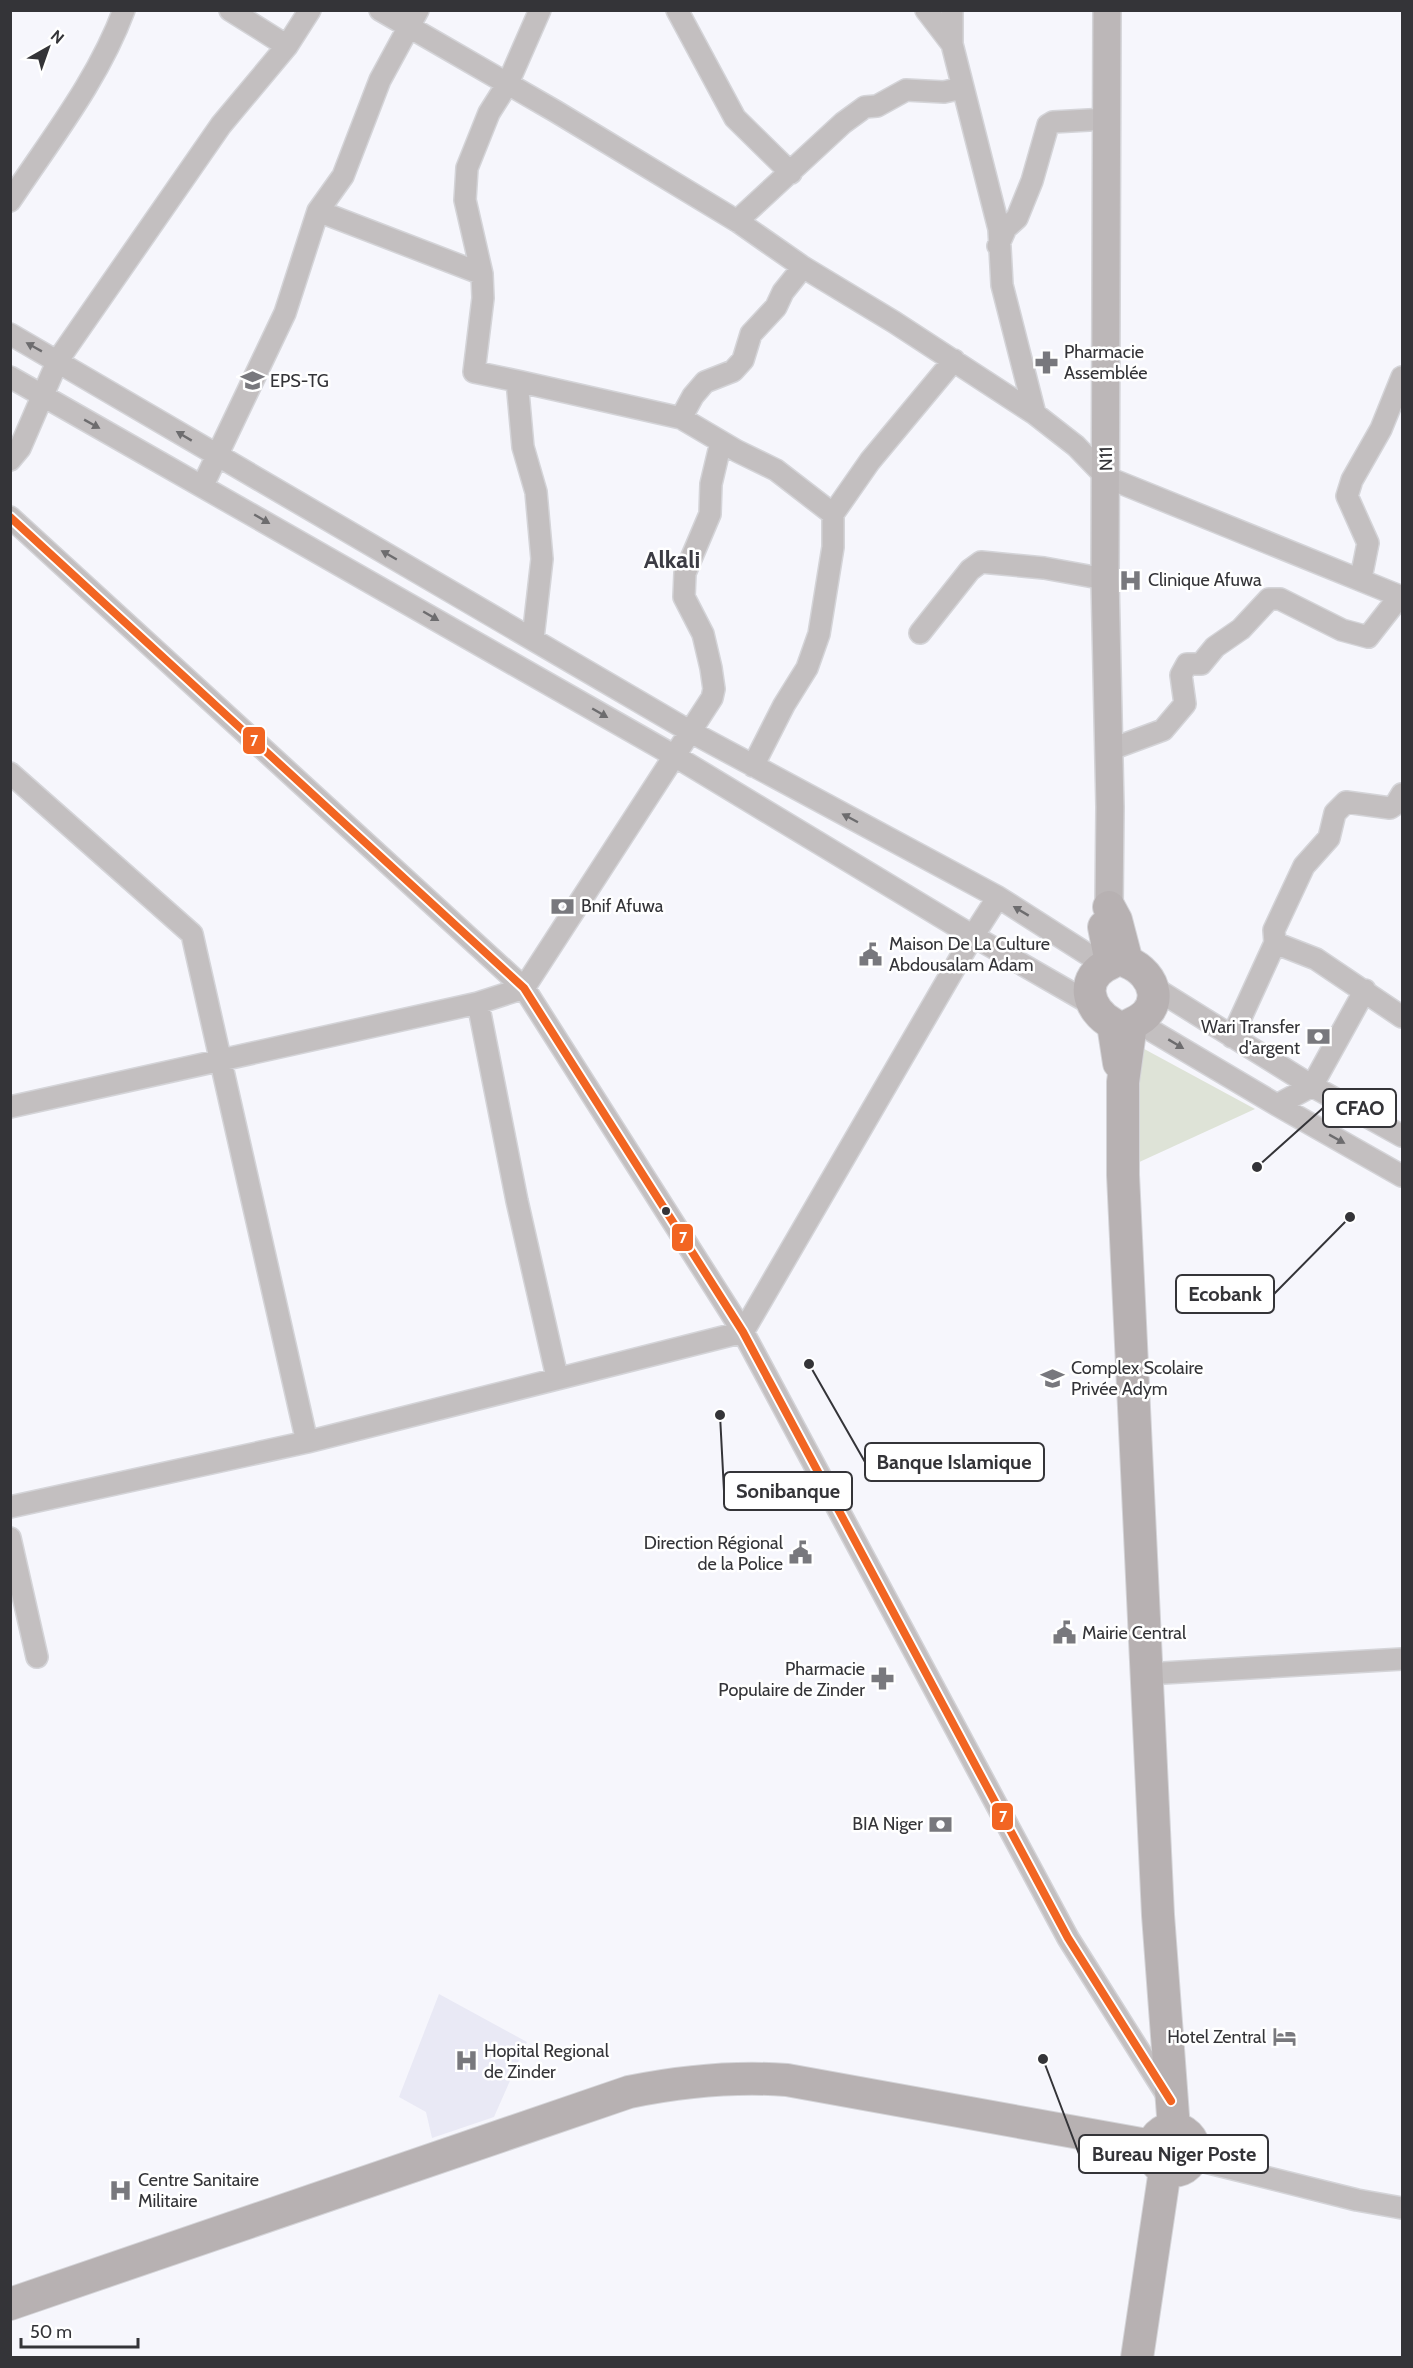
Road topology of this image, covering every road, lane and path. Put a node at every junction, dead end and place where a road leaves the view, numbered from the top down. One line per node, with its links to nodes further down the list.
1 (124, 10): 17 (street)
2 (230, 10): 12 (street)
3 (310, 10): 12 (street)
4 (380, 10): 10 (street)
5 (540, 10): 13 (street)
6 (677, 10): 16 (street)
7 (926, 10): 11 (street)
8 (952, 10): 11 (street)
9 (1107, 10): 15 (main road, N11)
10 (413, 18): 13 (street); 18 (street)
11 (952, 44): 14 (street)
12 (287, 46): 24 (street)
13 (508, 83): 19 (street); 22 (street)
14 (962, 88): 16 (street); 20 (street)
15 (1107, 118): 20 (street); 35 (main road, N11)
16 (791, 173): 19 (street)
17 (10, 201)
18 (318, 211): 22 (street); 33 (street)
19 (737, 221): 21 (street)
20 (998, 246): 30 (street)
21 (803, 267): 25 (street); 31 (street)
22 (482, 274): 28 (street)
23 (10, 334): 24 (street, one-way to 23)
24 (58, 360): 29 (street); 33 (street, one-way to 24)
25 (954, 360): 30 (street); 37 (street)
26 (10, 377): 29 (street)
27 (1402, 377): 39 (street)
28 (517, 381): 31 (street); 43 (street)
29 (41, 395): 34 (street); 36 (street, one-way to 36)
30 (1035, 414): 35 (street)
31 (681, 418): 32 (street)
32 (721, 442): 37 (street); 44 (street)
33 (216, 455): 36 (street); 43 (street, one-way to 33)
34 (10, 460)
35 (1106, 477): 39 (street); 40 (main road, N11)
36 (203, 485): 46 (street, one-way to 46)
37 (833, 514): 47 (street)
38 (10, 517): 56 (street)
39 (1360, 578): 41 (street)
40 (1105, 579): 42 (street); 45 (main road, N11)
41 (1401, 596): 45 (street)
42 (920, 633)
43 (533, 638): 44 (street)
44 (691, 732): 46 (street); 47 (street)
45 (1109, 750): 51 (main road, N11)
46 (673, 755): 52 (street); 56 (street)
47 (753, 766): 50 (street, one-way to 47)
48 (10, 773): 62 (street)
49 (1402, 794): 53 (street)
50 (998, 897): 52 (street); 54 (street, one-way to 50)
51 (1109, 907): 54 (highway)
52 (973, 936): 60 (street); 68 (street)
53 (1275, 943): 57 (street); 61 (street)
54 (1115, 964): 55 (highway); 60 (highway)
55 (1153, 987): 60 (highway); 61 (street)
56 (525, 988): 58 (street); 68 (street)
57 (1365, 990): 59 (street); 63 (street)
58 (478, 1003): 62 (street); 69 (street)
59 (1402, 1017)
60 (1118, 1018): 64 (street, one-way to 64); 75 (highway)
61 (1232, 1037): 63 (street)
62 (222, 1061): 65 (street); 70 (street)
63 (1312, 1086): 64 (street); 66 (street)
64 (1277, 1105): 67 (street, one-way to 67)
65 (10, 1107)
66 (1402, 1133)
67 (1402, 1176)
68 (743, 1332): 69 (street); 76 (street)
69 (557, 1377): 70 (street)
70 (307, 1442): 71 (street)
71 (10, 1507)
72 (10, 1538): 73 (street)
73 (37, 1657)
74 (1402, 1659): 75 (street)
75 (1146, 1674): 76 (highway)
76 (1170, 2147): 77 (street); 78 (highway); 81 (highway); 82 (highway)
77 (1402, 2208)
78 (108, 2278): 79 (highway); 80 (highway)
79 (10, 2304)
80 (10, 2319)
81 (1137, 2358)
82 (1152, 2358)

